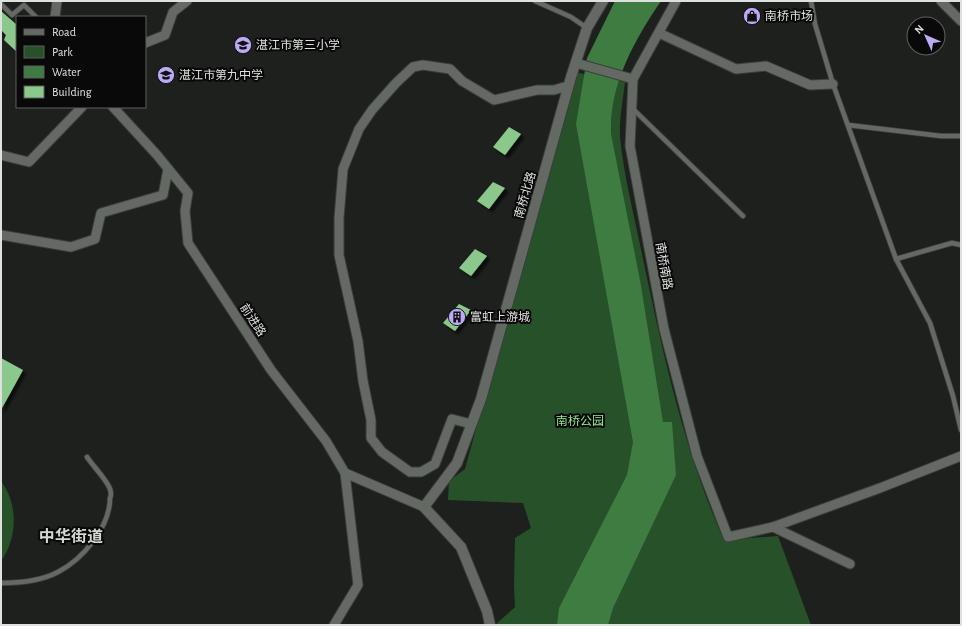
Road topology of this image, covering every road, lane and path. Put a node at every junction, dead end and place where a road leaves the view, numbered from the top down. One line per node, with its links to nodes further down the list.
1 (57, 1): 10 (street)
2 (188, 1): 14 (street)
3 (535, 1): 12 (lane)
4 (603, 1): 12 (street, 南桥北路)
5 (676, 1): 13 (street, 南桥南路)
6 (811, 1): 18 (lane)
7 (941, 1): 11 (street)
8 (1, 4): 9 (lane)
9 (35, 16)
10 (56, 16)
11 (961, 20)
12 (588, 28): 15 (street, 南桥北路)
13 (658, 33): 17 (street, 南桥南路); 18 (street)
14 (146, 43)
15 (576, 63): 16 (street, 南桥北路); 17 (street)
16 (572, 77): 19 (lane); 31 (street, 南桥北路)
17 (633, 79): 20 (street, 南桥南路)
18 (833, 84): 23 (lane)
19 (564, 87): 31 (street)
20 (631, 106): 27 (lane); 37 (street, 南桥南路)
21 (81, 108): 25 (street)
22 (113, 108): 26 (street, 前进路)
23 (848, 125): 24 (lane); 30 (lane)
24 (961, 136)
25 (1, 155)
26 (168, 169): 28 (street); 35 (street, 前进路)
27 (744, 216)
28 (1, 235)
29 (961, 245): 30 (lane)
30 (896, 259): 32 (lane)
31 (471, 424): 36 (street, 南桥北路)
32 (961, 430)
33 (961, 456): 37 (street)
34 (87, 457): 39 (lane)
35 (345, 473): 36 (street); 40 (street)
36 (424, 507): 41 (street)
37 (773, 527): 38 (street)
38 (850, 564)
39 (1, 583)
40 (334, 625)
41 (490, 625)

